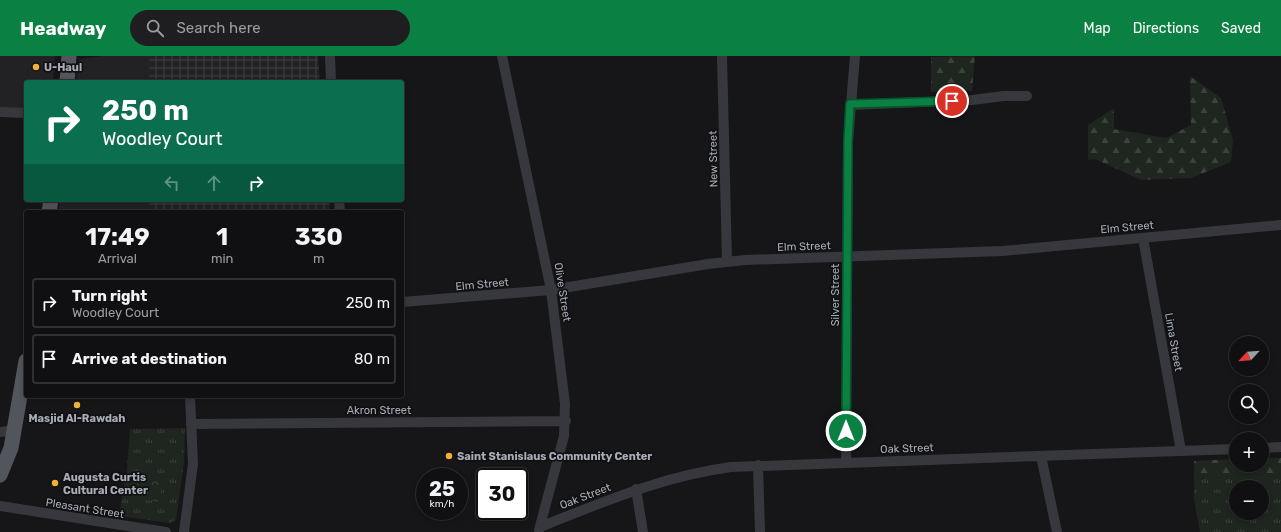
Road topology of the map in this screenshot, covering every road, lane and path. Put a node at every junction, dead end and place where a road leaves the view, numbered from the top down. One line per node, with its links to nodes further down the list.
1 (70, 56): 6 (main road)
2 (330, 56): 7 (street)
3 (502, 56): 16 (street, Olive Street)
4 (722, 56): 15 (street, New Street)
5 (855, 56): 9 (street, Silver Street)
6 (67, 80)
7 (331, 80)
8 (1027, 96): 9 (street)
9 (850, 104): 14 (street, Silver Street)
10 (0, 112): 11 (street)
11 (24, 113)
12 (1281, 226): 13 (street, Elm Street)
13 (1143, 238): 14 (street, Elm Street); 26 (street, Lima Street)
14 (847, 256): 15 (street, Elm Street); 28 (street, Silver Street)
15 (727, 262): 16 (street, Elm Street)
16 (552, 290): 17 (street, Elm Street); 20 (street, Olive Street)
17 (404, 302)
18 (24, 368): 22 (main road)
19 (190, 398): 21 (street)
20 (566, 421): 21 (street, Akron Street); 33 (street, Olive Street)
21 (192, 424): 35 (street)
22 (7, 431): 30 (main road)
23 (1281, 447): 24 (street)
24 (1269, 448)
25 (1229, 449): 26 (street, Oak Street)
26 (1181, 451): 27 (street, Oak Street)
27 (1040, 456): 28 (street, Oak Street); 38 (street)
28 (846, 462): 29 (street, Oak Street)
29 (758, 465): 31 (street, Oak Street); 37 (street)
30 (0, 475)
31 (636, 489): 33 (street, Oak Street); 36 (street)
32 (0, 506): 34 (street, Pleasant Street)
33 (539, 529)
34 (166, 532)
35 (184, 532)
36 (643, 532)
37 (760, 532)
38 (1056, 532)

